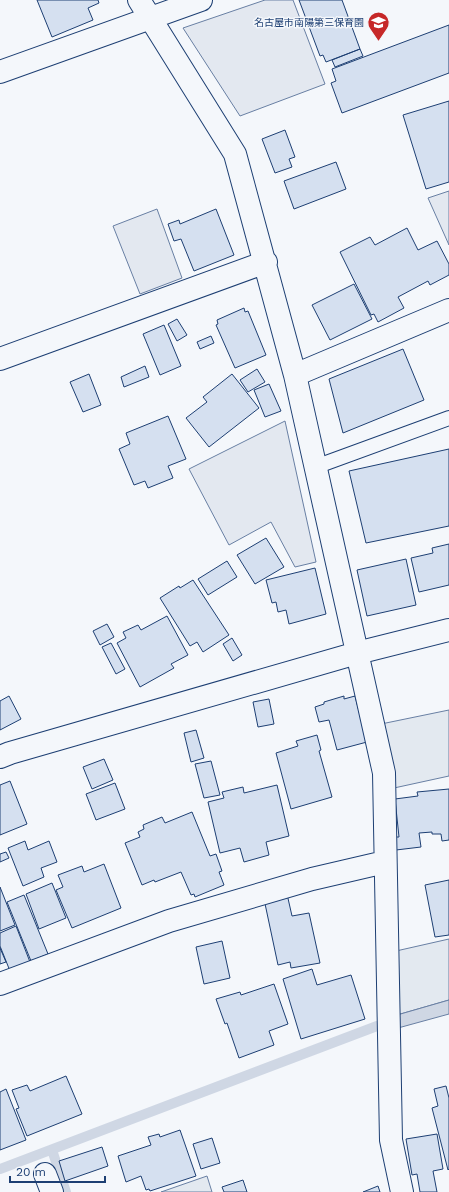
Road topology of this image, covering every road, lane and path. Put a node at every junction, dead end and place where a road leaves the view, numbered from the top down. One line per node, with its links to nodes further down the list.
1 (139, 0): 3 (street)
2 (201, 0): 3 (street)
3 (151, 18): 4 (street); 5 (street)
4 (0, 72)
5 (266, 262): 7 (street); 8 (street)
6 (449, 310): 8 (street)
7 (0, 359)
8 (296, 375): 10 (street)
9 (449, 418): 10 (lane)
10 (316, 467): 12 (street)
11 (449, 630): 12 (street)
12 (357, 653): 13 (street); 14 (street)
13 (0, 757)
14 (385, 862): 15 (street); 16 (street)
15 (0, 984)
16 (402, 1192)

